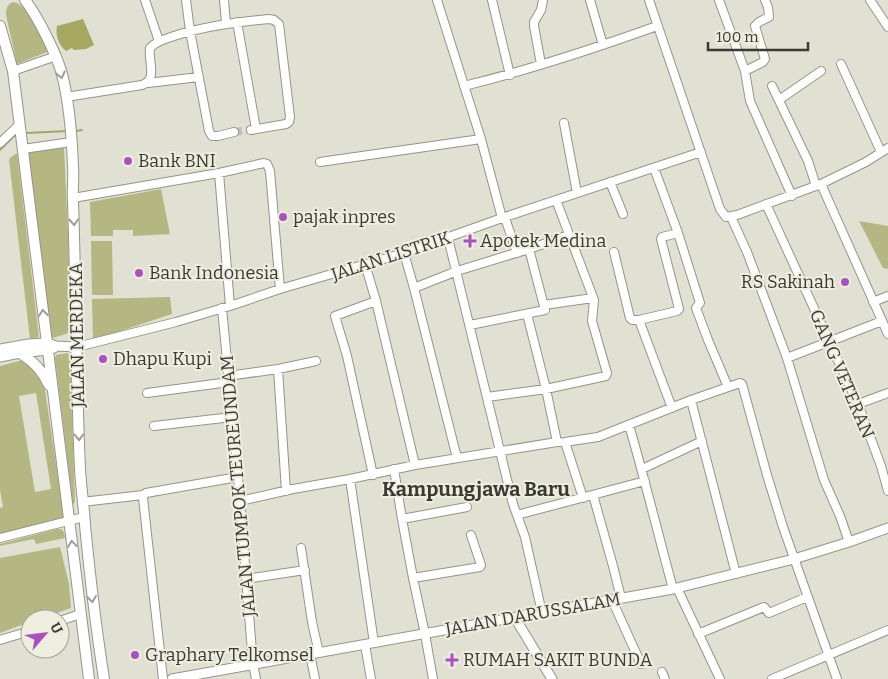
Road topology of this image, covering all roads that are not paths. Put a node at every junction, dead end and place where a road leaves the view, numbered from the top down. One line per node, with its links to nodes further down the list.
1 (24, 0): 21 (main road, JALAN MERDEKA)
2 (145, 0): 19 (street)
3 (186, 0): 18 (street)
4 (224, 0): 14 (street)
5 (437, 0): 30 (street)
6 (492, 0): 27 (street)
7 (542, 0): 22 (street)
8 (590, 0): 20 (street)
9 (648, 0): 16 (street)
10 (719, 0): 26 (street)
11 (765, 0): 26 (street)
12 (870, 0): 17 (street)
13 (237, 22): 13 (street); 14 (street)
14 (226, 24): 18 (street)
15 (0, 26): 24 (main road, JALAN MERDEKA)
16 (657, 26): 20 (street); 42 (street)
17 (888, 27)
18 (190, 31): 19 (street); 28 (street)
19 (159, 41): 29 (street)
20 (603, 45): 22 (street)
21 (56, 56): 24 (street); 32 (main road, JALAN MERDEKA, one-way to 32)
22 (541, 64): 27 (street)
23 (840, 64): 41 (street)
24 (13, 71): 35 (main road, JALAN MERDEKA)
25 (821, 71): 33 (street)
26 (745, 72): 49 (street)
27 (510, 75): 30 (street)
28 (199, 77): 29 (street); 36 (street)
29 (148, 83): 32 (street)
30 (464, 86): 37 (street)
31 (772, 86): 33 (street)
32 (66, 97): 38 (main road, JALAN MERDEKA)
33 (779, 100): 47 (street)
34 (564, 123): 48 (street)
35 (20, 125): 39 (street); 40 (main road, JALAN MERDEKA)
36 (234, 132)
37 (481, 138): 43 (street); 55 (street)
38 (71, 140): 40 (street); 50 (main road, JALAN MERDEKA)
39 (0, 143)
40 (22, 146): 79 (main road, JALAN MERDEKA, one-way to 40)
41 (884, 150): 47 (street)
42 (701, 152): 44 (street, JALAN LISTRIK); 54 (street)
43 (320, 162)
44 (654, 168): 46 (street, JALAN LISTRIK); 56 (street)
45 (219, 172): 50 (street); 66 (street); 72 (street, JALAN TUMPOK TEUREUNDAM)
46 (610, 182): 48 (street, JALAN LISTRIK); 53 (street)
47 (818, 185): 49 (street); 70 (street)
48 (577, 193): 51 (street, JALAN LISTRIK)
49 (792, 196): 52 (street)
50 (73, 198): 80 (main road, JALAN MERDEKA, one-way to 80)
51 (556, 200): 55 (street, JALAN LISTRIK); 57 (street)
52 (766, 204): 54 (street); 78 (street, GANG VETERAN)
53 (623, 214)
54 (731, 217): 84 (street)
55 (503, 218): 58 (street, JALAN LISTRIK); 62 (street)
56 (678, 234): 74 (street); 88 (street)
57 (569, 235): 59 (street); 68 (street)
58 (448, 238): 61 (street, JALAN LISTRIK); 64 (street)
59 (529, 249): 62 (street); 71 (street)
60 (614, 252): 74 (street)
61 (404, 253): 63 (street, JALAN LISTRIK); 65 (street)
62 (517, 253): 64 (street)
63 (366, 264): 66 (street, JALAN LISTRIK); 69 (street)
64 (457, 271): 65 (street); 76 (street)
65 (414, 288): 103 (street)
66 (280, 289): 72 (street, JALAN LISTRIK)
67 (888, 296): 70 (street)
68 (593, 298): 71 (street); 89 (street)
69 (376, 301): 105 (street); 108 (street)
70 (873, 302): 75 (street)
71 (544, 305): 73 (street)
72 (226, 307): 80 (street, JALAN LISTRIK); 87 (street, JALAN TUMPOK TEUREUNDAM)
73 (527, 314): 76 (street); 89 (street)
74 (639, 320): 96 (street)
75 (882, 321): 77 (street); 78 (street)
76 (470, 325): 93 (street)
77 (888, 334)
78 (830, 342): 84 (street); 95 (street, GANG VETERAN)
79 (50, 346): 80 (street); 81 (street); 82 (street); 91 (main road, JALAN MERDEKA)
80 (77, 347): 118 (main road, JALAN MERDEKA, one-way to 118)
81 (0, 349)
82 (20, 353): 83 (street); 91 (main road)
83 (0, 357)
84 (788, 358): 127 (street)
85 (316, 362): 86 (street)
86 (278, 369): 87 (street); 112 (street)
87 (229, 379): 92 (street); 97 (street, JALAN TUMPOK TEUREUNDAM)
88 (728, 387): 94 (street); 129 (street)
89 (546, 389): 93 (street); 101 (street)
90 (888, 392): 95 (street)
91 (53, 393): 123 (main road, JALAN MERDEKA)
92 (147, 393)
93 (487, 397): 102 (street)
94 (691, 400): 96 (street); 100 (street)
95 (858, 404): 104 (street, GANG VETERAN)
96 (672, 408): 98 (street)
97 (232, 417): 99 (street); 109 (street, JALAN TUMPOK TEUREUNDAM)
98 (629, 425): 101 (street); 106 (street)
99 (154, 426)
100 (702, 441): 106 (street); 131 (street)
101 (561, 442): 102 (street); 116 (street)
102 (500, 452): 103 (street); 120 (street)
103 (457, 458): 105 (street)
104 (884, 464): 113 (street, GANG VETERAN)
105 (415, 465): 107 (street)
106 (642, 468): 111 (street)
107 (394, 469): 108 (street); 122 (street)
108 (373, 475): 110 (street)
109 (238, 477): 114 (street); 117 (street, JALAN TUMPOK TEUREUNDAM)
110 (350, 479): 112 (street); 147 (street)
111 (645, 482): 115 (street); 134 (street)
112 (286, 491): 117 (street)
113 (888, 491)
114 (143, 495): 118 (street); 156 (street)
115 (593, 496): 116 (street); 136 (street)
116 (583, 498): 120 (street)
117 (240, 501): 133 (street, JALAN TUMPOK TEUREUNDAM)
118 (82, 502): 121 (main road, JALAN MERDEKA)
119 (467, 506): 122 (street)
120 (517, 515): 137 (street)
121 (84, 517): 123 (street); 141 (main road, JALAN MERDEKA, one-way to 141)
122 (402, 519): 132 (street)
123 (69, 521): 126 (street); 138 (main road, JALAN MERDEKA, one-way to 123)
124 (888, 528): 127 (street, JALAN DARUSSALAM)
125 (471, 535): 132 (street)
126 (0, 538)
127 (850, 542): 129 (street, JALAN DARUSSALAM)
128 (301, 548): 130 (street)
129 (794, 559): 131 (street, JALAN DARUSSALAM); 135 (street)
130 (304, 570): 133 (street); 148 (street)
131 (736, 574): 134 (street, JALAN DARUSSALAM)
132 (413, 578): 144 (street)
133 (246, 580): 150 (street, JALAN TUMPOK TEUREUNDAM)
134 (675, 589): 136 (street, JALAN DARUSSALAM); 145 (street)
135 (807, 597): 145 (street); 149 (street)
136 (617, 599): 137 (street, JALAN DARUSSALAM); 151 (street)
137 (542, 613): 140 (street, JALAN DARUSSALAM)
138 (80, 614): 139 (street); 153 (main road, JALAN MERDEKA)
139 (70, 618)
140 (515, 618): 144 (street, JALAN DARUSSALAM); 162 (street)
141 (96, 630): 154 (main road, JALAN MERDEKA); 155 (main road)
142 (888, 630): 149 (street)
143 (20, 633): 146 (street)
144 (426, 634): 147 (street, JALAN DARUSSALAM); 161 (street)
145 (698, 634): 163 (street)
146 (0, 640)
147 (370, 644): 148 (street, JALAN DARUSSALAM); 160 (street)
148 (315, 654): 150 (street, JALAN DARUSSALAM); 159 (street)
149 (828, 655): 164 (street); 165 (street)
150 (253, 664): 152 (street, JALAN DARUSSALAM); 158 (street, JALAN TUMPOK TEUREUNDAM)
151 (641, 664)
152 (206, 676): 157 (street, JALAN DARUSSALAM)
153 (88, 679)
154 (104, 679)
155 (111, 679)
156 (163, 679)
157 (172, 679)
158 (256, 679)
159 (315, 679)
160 (371, 679)
161 (433, 679)
162 (552, 679)
163 (720, 679)
164 (773, 679)
165 (838, 679)

